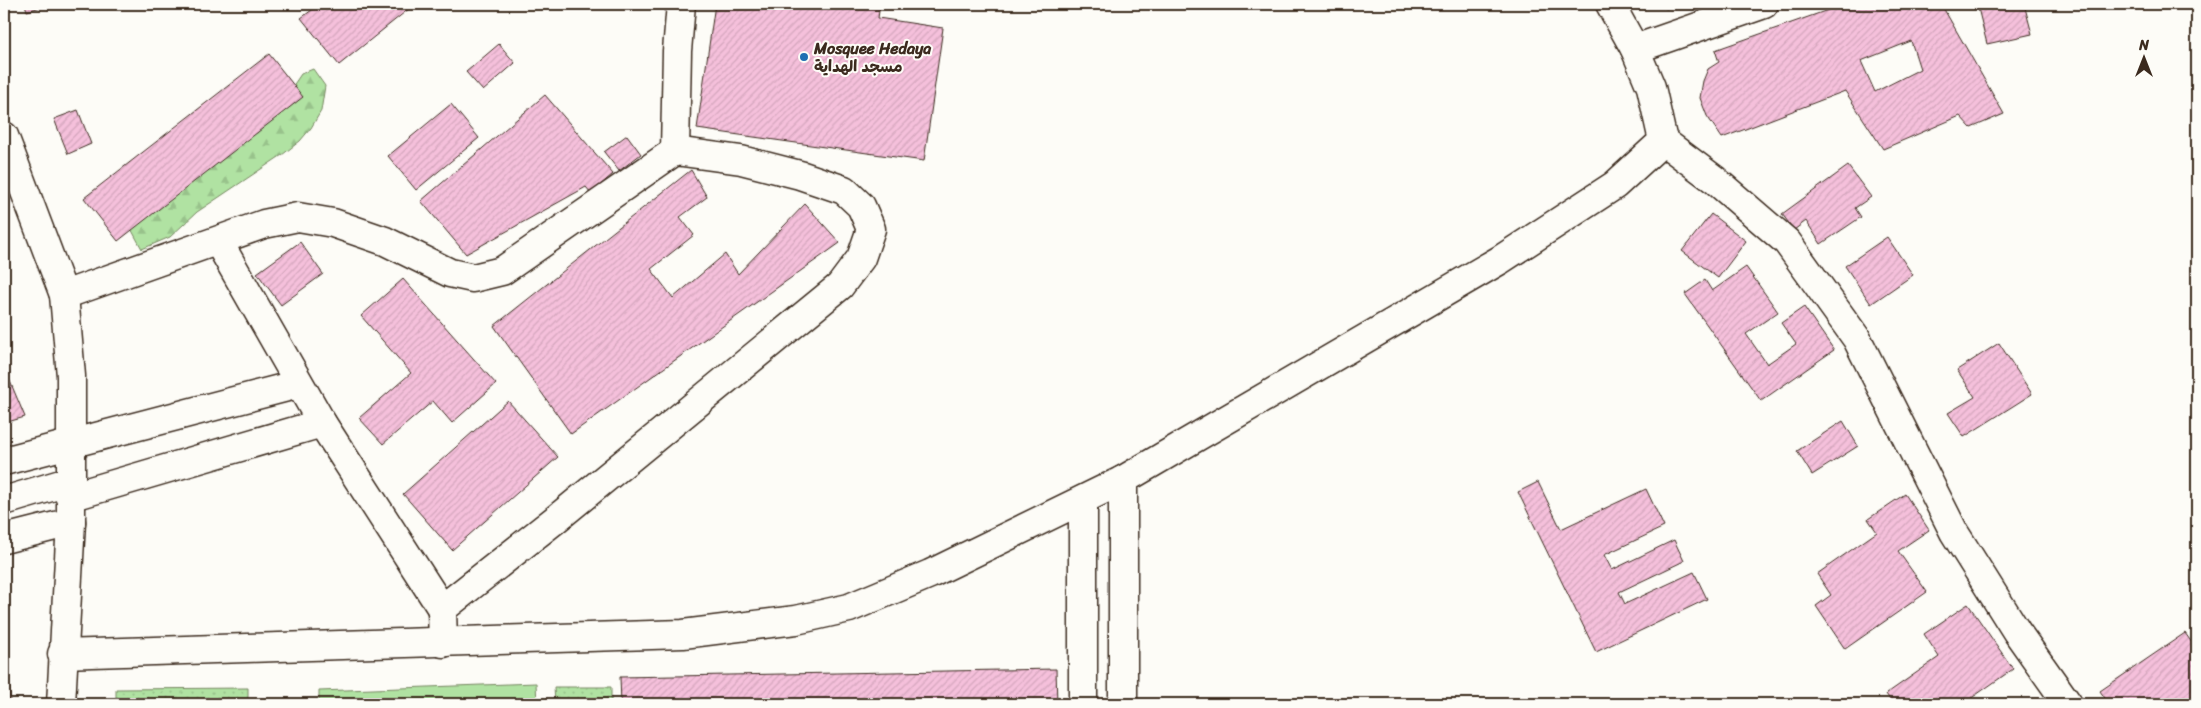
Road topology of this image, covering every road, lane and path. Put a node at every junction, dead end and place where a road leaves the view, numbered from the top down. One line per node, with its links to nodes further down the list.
1 (681, 4): 7 (street)
2 (1610, 4): 4 (street)
3 (1764, 4): 4 (street)
4 (1635, 49): 6 (street)
5 (4, 136): 9 (street)
6 (1663, 142): 14 (street); 25 (street)
7 (675, 150): 8 (street); 19 (street)
8 (218, 241): 9 (street); 10 (street)
9 (64, 295): 12 (street)
10 (299, 384): 11 (street); 12 (street)
11 (322, 423): 15 (street); 19 (street)
12 (70, 444): 13 (street); 15 (street)
13 (4, 461)
14 (1123, 480): 16 (street); 24 (street)
15 (71, 500): 17 (street); 18 (street); 21 (street)
16 (1083, 500): 20 (street); 23 (street)
17 (4, 501)
18 (4, 539)
19 (442, 609): 20 (street)
20 (443, 643): 21 (street)
21 (62, 654): 22 (street)
22 (61, 704)
23 (1083, 704)
24 (1123, 704)
25 (2068, 704)

